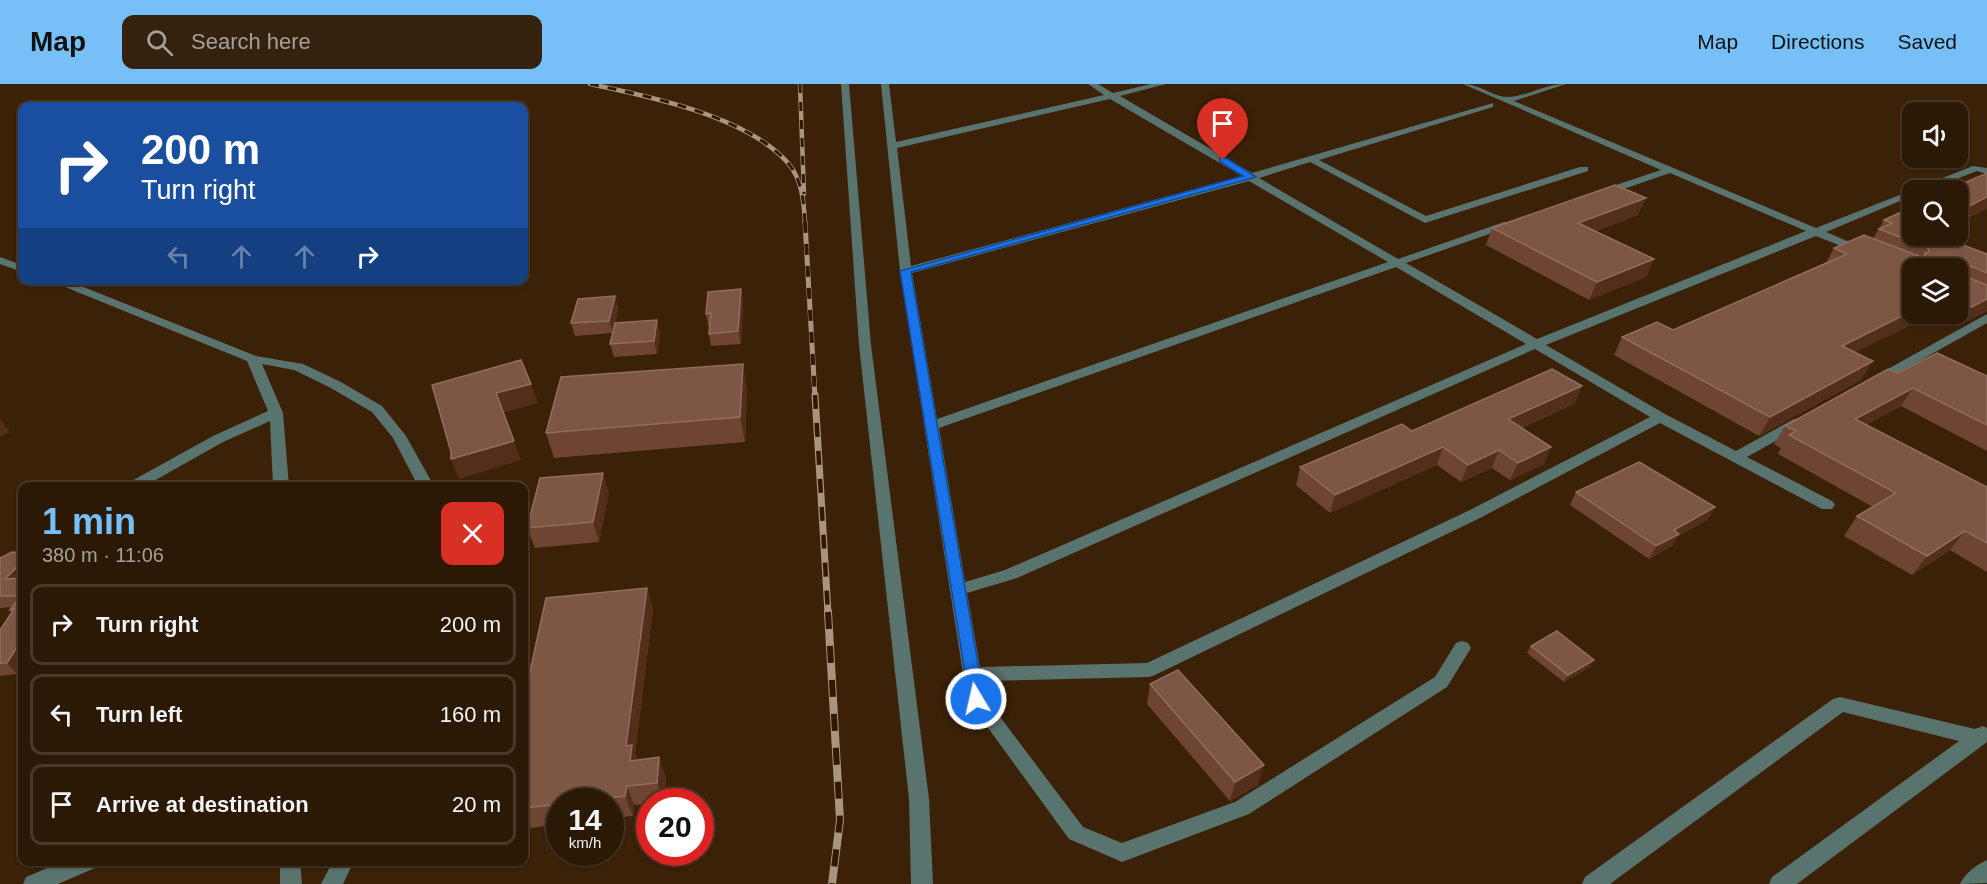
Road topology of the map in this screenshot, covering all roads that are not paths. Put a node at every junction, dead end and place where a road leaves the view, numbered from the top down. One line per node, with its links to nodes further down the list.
1 (845, 84): 51 (street)
2 (885, 84): 10 (street)
3 (1092, 84): 7 (street)
4 (1162, 84): 7 (street)
5 (1467, 84): 8 (street)
6 (1562, 84): 8 (street)
7 (1112, 96): 10 (street); 15 (street)
8 (1506, 100): 14 (street)
9 (1490, 105): 11 (street)
10 (892, 146): 25 (street)
11 (1311, 159): 13 (street); 15 (street)
12 (1984, 167): 16 (street)
13 (1584, 169)
14 (1671, 170): 17 (street); 20 (street)
15 (1251, 177): 23 (street); 25 (street)
16 (1947, 180)
17 (1594, 196)
18 (1902, 197): 20 (street)
19 (1517, 222): 23 (street)
20 (1816, 231): 21 (street); 28 (street)
21 (1870, 254)
22 (0, 260): 24 (street)
23 (1397, 262): 28 (street); 34 (street)
24 (18, 267)
25 (906, 271): 34 (street)
26 (67, 285): 29 (street)
27 (1987, 318): 30 (street)
28 (1536, 344): 32 (street); 40 (street)
29 (253, 359): 31 (street); 38 (street)
30 (1862, 388)
31 (276, 413): 36 (street); 37 (street)
32 (1660, 417): 35 (street); 42 (street)
33 (1809, 417): 35 (street)
34 (931, 426): 40 (street)
35 (1736, 457): 39 (street)
36 (140, 482)
37 (281, 482)
38 (424, 482)
39 (1827, 505)
40 (958, 590): 42 (street)
41 (1461, 648): 42 (street)
42 (972, 674)
43 (1983, 735): 52 (street); 53 (street)
44 (76, 866): 48 (street)
45 (290, 866): 49 (street)
46 (341, 866): 50 (street)
47 (1987, 870): 54 (street)
48 (34, 884)
49 (291, 884)
50 (332, 884)
51 (922, 884)
52 (1593, 884)
53 (1780, 884)
54 (1971, 884)

